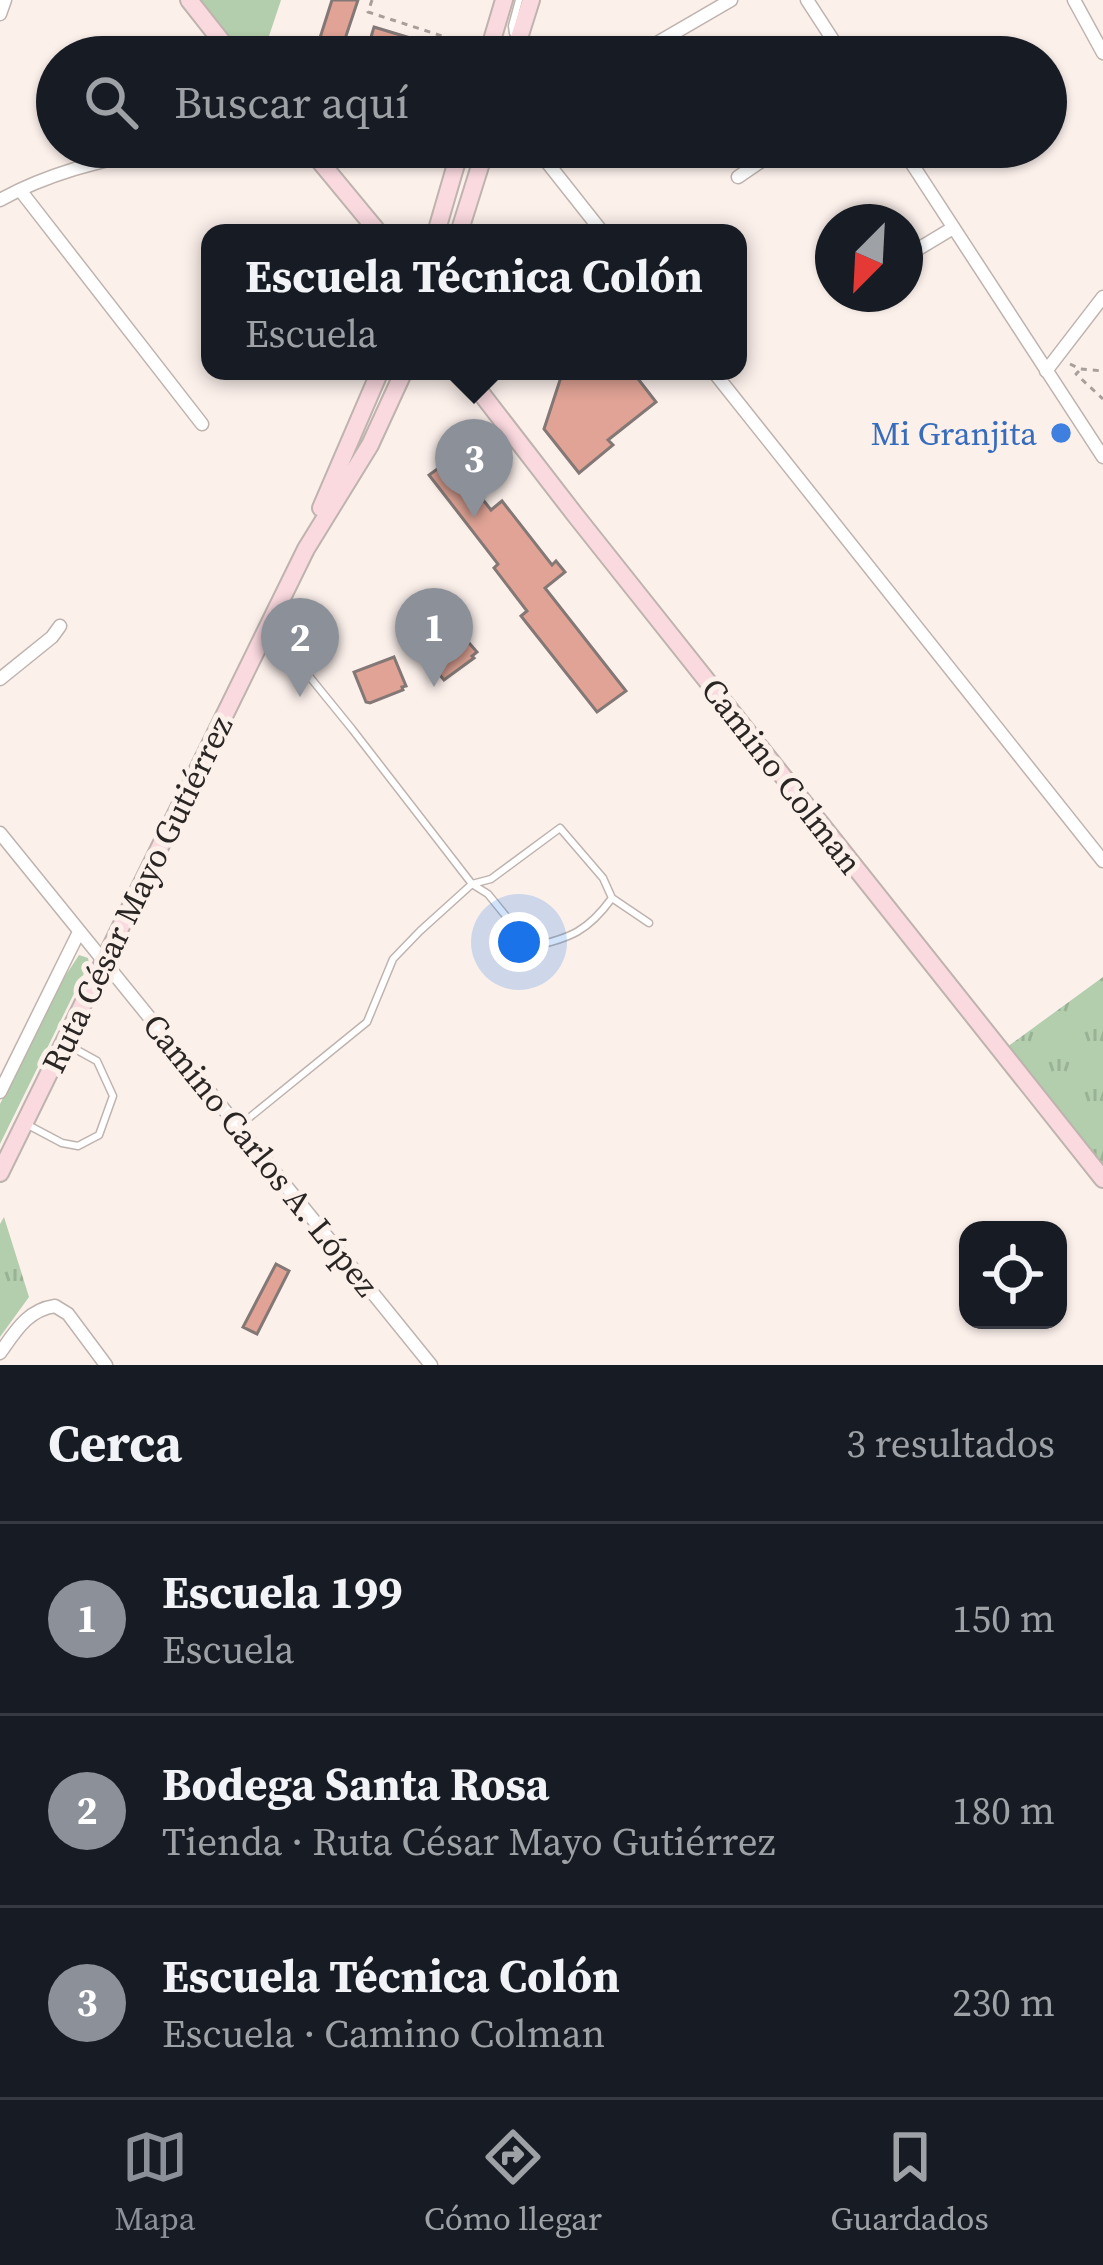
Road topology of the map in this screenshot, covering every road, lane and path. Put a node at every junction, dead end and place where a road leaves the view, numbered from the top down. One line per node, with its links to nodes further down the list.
1 (5, 0): 10 (street)
2 (189, 0): 11 (main road)
3 (372, 0): 12 (path)
4 (504, 0): 13 (main road)
5 (520, 0): 14 (lane)
6 (531, 0): 15 (main road)
7 (731, 0): 16 (street)
8 (808, 0): 17 (street)
9 (1074, 0): 18 (street)
10 (0, 14)
11 (217, 36)
12 (435, 36)
13 (493, 36)
14 (513, 36)
15 (520, 36)
16 (669, 36)
17 (831, 36)
18 (1103, 53)
19 (72, 168): 28 (street)
20 (325, 168): 30 (main road)
21 (455, 168): 31 (main road)
22 (458, 168): 32 (main road)
23 (479, 168): 33 (main road)
24 (552, 168): 34 (street)
25 (751, 168): 27 (street)
26 (914, 168): 35 (street)
27 (738, 177)
28 (20, 190): 29 (street); 48 (street)
29 (0, 200)
30 (372, 224)
31 (439, 224)
32 (450, 224)
33 (462, 224)
34 (596, 224)
35 (953, 228): 36 (street); 40 (street)
36 (923, 246)
37 (1103, 297): 40 (street)
38 (1080, 369): 39 (path); 40 (path); 46 (path)
39 (1103, 370)
40 (1046, 371): 49 (street)
41 (376, 380): 50 (main road, Ruta César Mayo Gutiérrez)
42 (388, 380): 47 (main road)
43 (400, 380): 47 (main road, Ruta César Mayo Gutiérrez)
44 (471, 380): 66 (main road, Camino Colman)
45 (720, 380): 55 (street)
46 (1103, 399)
47 (382, 417): 50 (main road, Ruta César Mayo Gutiérrez)
48 (202, 424)
49 (1103, 457)
50 (306, 549): 52 (main road, Ruta César Mayo Gutiérrez)
51 (60, 626): 53 (street)
52 (268, 626): 56 (lane); 60 (main road, Ruta César Mayo Gutiérrez)
53 (0, 679)
54 (0, 833): 59 (street, Camino Carlos A. López)
55 (1103, 861)
56 (472, 884): 57 (lane); 57 (lane); 64 (lane)
57 (613, 898): 58 (lane)
58 (649, 923)
59 (79, 932): 60 (street, Camino Carlos A. López); 62 (street, Ruta César Mayo Gutiérrez)
60 (104, 961): 61 (main road, Ruta César Mayo Gutiérrez); 64 (street, Camino Carlos A. López)
61 (64, 1042): 63 (main road, Ruta César Mayo Gutiérrez); 63 (lane)
62 (0, 1092)
63 (25, 1124): 65 (main road, Ruta César Mayo Gutiérrez)
64 (239, 1126): 69 (street, Camino Carlos A. López)
65 (0, 1173)
66 (1103, 1179)
67 (0, 1353): 68 (street)
68 (106, 1365)
69 (431, 1365)

